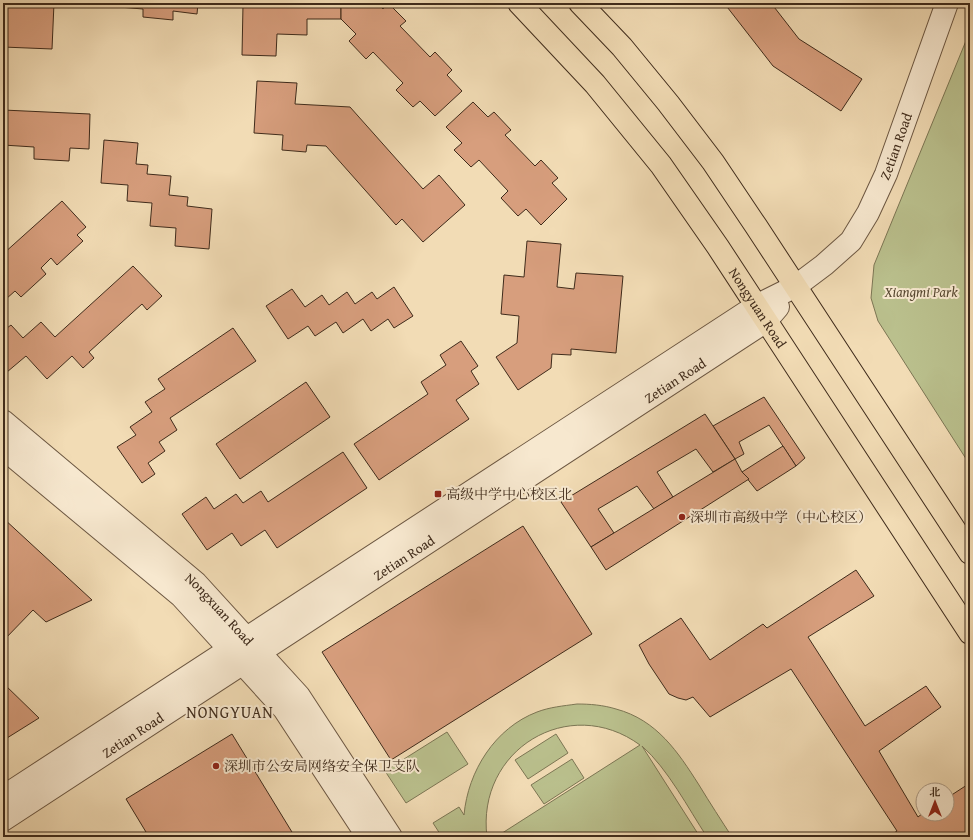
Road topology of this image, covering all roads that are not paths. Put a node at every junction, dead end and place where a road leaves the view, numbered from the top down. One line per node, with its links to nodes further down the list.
1 (519, 3): 5 (main road, Nongyuan Road)
2 (580, 3): 4 (main road)
3 (947, 3): 4 (street, Zetian Road)
4 (796, 286): 5 (street, Zetian Road); 8 (main road)
5 (761, 313): 9 (main road, Nongyuan Road); 10 (street, Zetian Road)
6 (3, 421): 10 (street, Nongxuan Road)
7 (3, 448): 10 (street, Nongxuan Road)
8 (970, 553)
9 (970, 633)
10 (245, 651): 11 (street, Zetian Road); 12 (street, Zetian Road); 13 (street, Nongxuan Road); 14 (street, Nongxuan Road)
11 (3, 797)
12 (3, 820)
13 (368, 837)
14 (391, 837)

